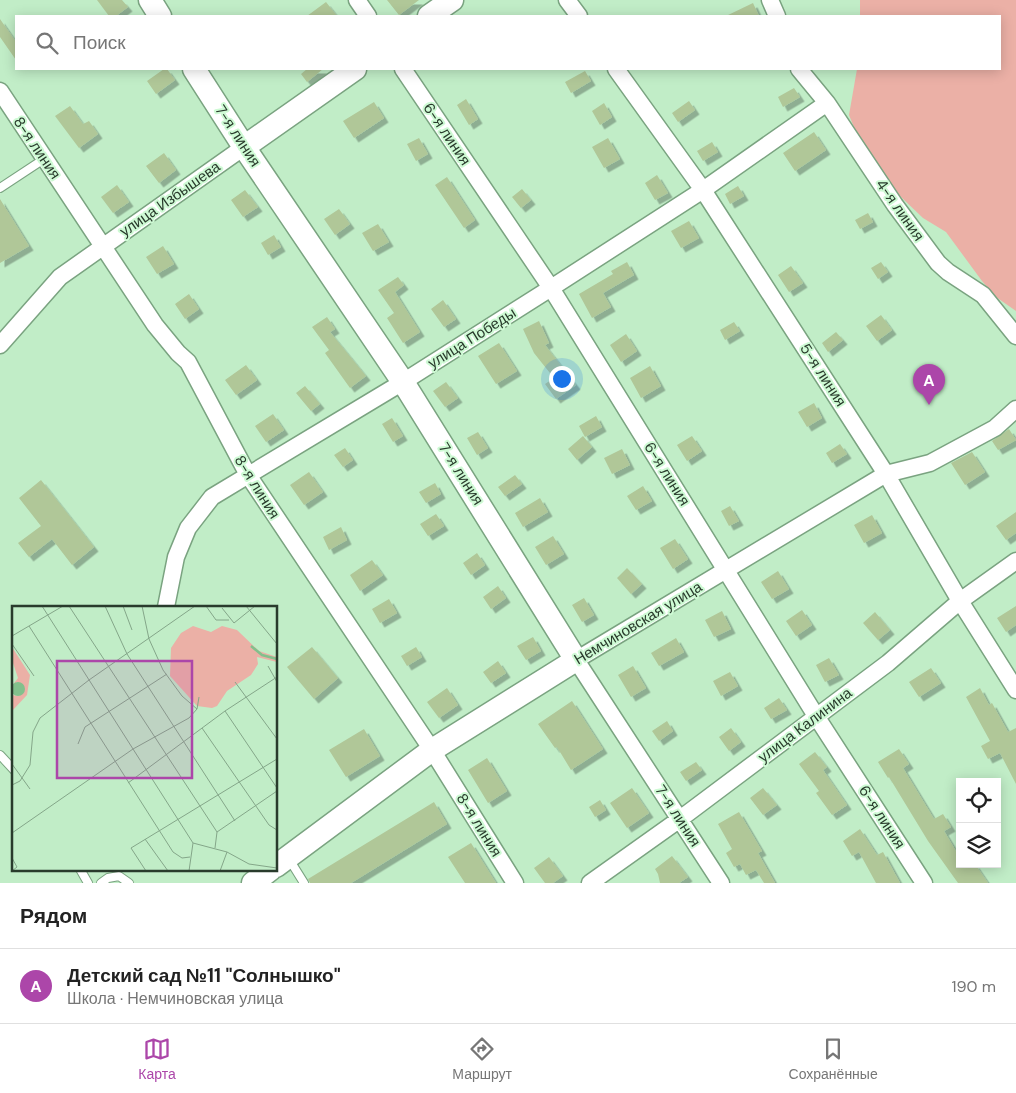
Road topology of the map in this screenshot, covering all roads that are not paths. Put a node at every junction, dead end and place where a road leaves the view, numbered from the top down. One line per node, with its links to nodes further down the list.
1 (150, 0): 6 (main road)
2 (358, 0): 7 (street)
3 (452, 0): 8 (main road)
4 (567, 0): 9 (street)
5 (770, 0): 10 (street)
6 (159, 15)
7 (367, 15)
8 (430, 15)
9 (578, 15)
10 (777, 15)
11 (195, 70): 18 (main road, 7-я линия)
12 (354, 70): 18 (main road, улица Избышева)
13 (404, 70): 23 (street, 6-я линия)
14 (617, 70): 21 (street, 5-я линия)
15 (800, 70): 17 (street, 4-я линия)
16 (0, 91): 19 (street, 8-я линия)
17 (827, 103): 21 (street, улица Победы); 24 (street, 4-я линия)
18 (244, 147): 22 (street, улица Избышева); 26 (main road, 7-я линия)
19 (44, 159): 20 (lane); 22 (street, 8-я линия)
20 (0, 188)
21 (703, 190): 23 (street, улица Победы); 28 (street, 5-я линия)
22 (104, 246): 25 (street, улица Избышева); 29 (street, 8-я линия)
23 (551, 288): 26 (street, улица Победы); 31 (street, 6-я линия)
24 (1016, 336)
25 (0, 345)
26 (403, 382): 29 (street, улица Победы); 34 (main road, 7-я линия)
27 (1016, 409): 28 (street, Немчиновская улица)
28 (886, 474): 31 (street, Немчиновская улица); 32 (street, 5-я линия)
29 (248, 475): 33 (street, улица Победы); 37 (street, 8-я линия)
30 (1016, 561): 32 (street, улица Калинина)
31 (726, 569): 34 (street, Немчиновская улица); 36 (street, 6-я линия)
32 (960, 601): 35 (street, 5-я линия); 36 (street, улица Калинина)
33 (166, 606)
34 (576, 660): 37 (main road, Немчиновская улица); 40 (street, 7-я линия)
35 (1016, 690)
36 (816, 716): 40 (street, улица Калинина); 52 (street, 6-я линия)
37 (432, 750): 41 (main road, Немчиновская улица); 49 (street, 8-я линия)
38 (0, 755): 39 (lane)
39 (12, 768)
40 (680, 819): 50 (street, улица Калинина); 51 (street, 7-я линия)
41 (278, 864): 48 (lane)
42 (81, 870): 44 (lane)
43 (270, 870): 47 (main road, Немчиновская улица)
44 (88, 883)
45 (101, 883): 46 (lane)
46 (129, 883)
47 (253, 883)
48 (304, 883)
49 (515, 883)
50 (590, 883)
51 (721, 883)
52 (924, 883)

